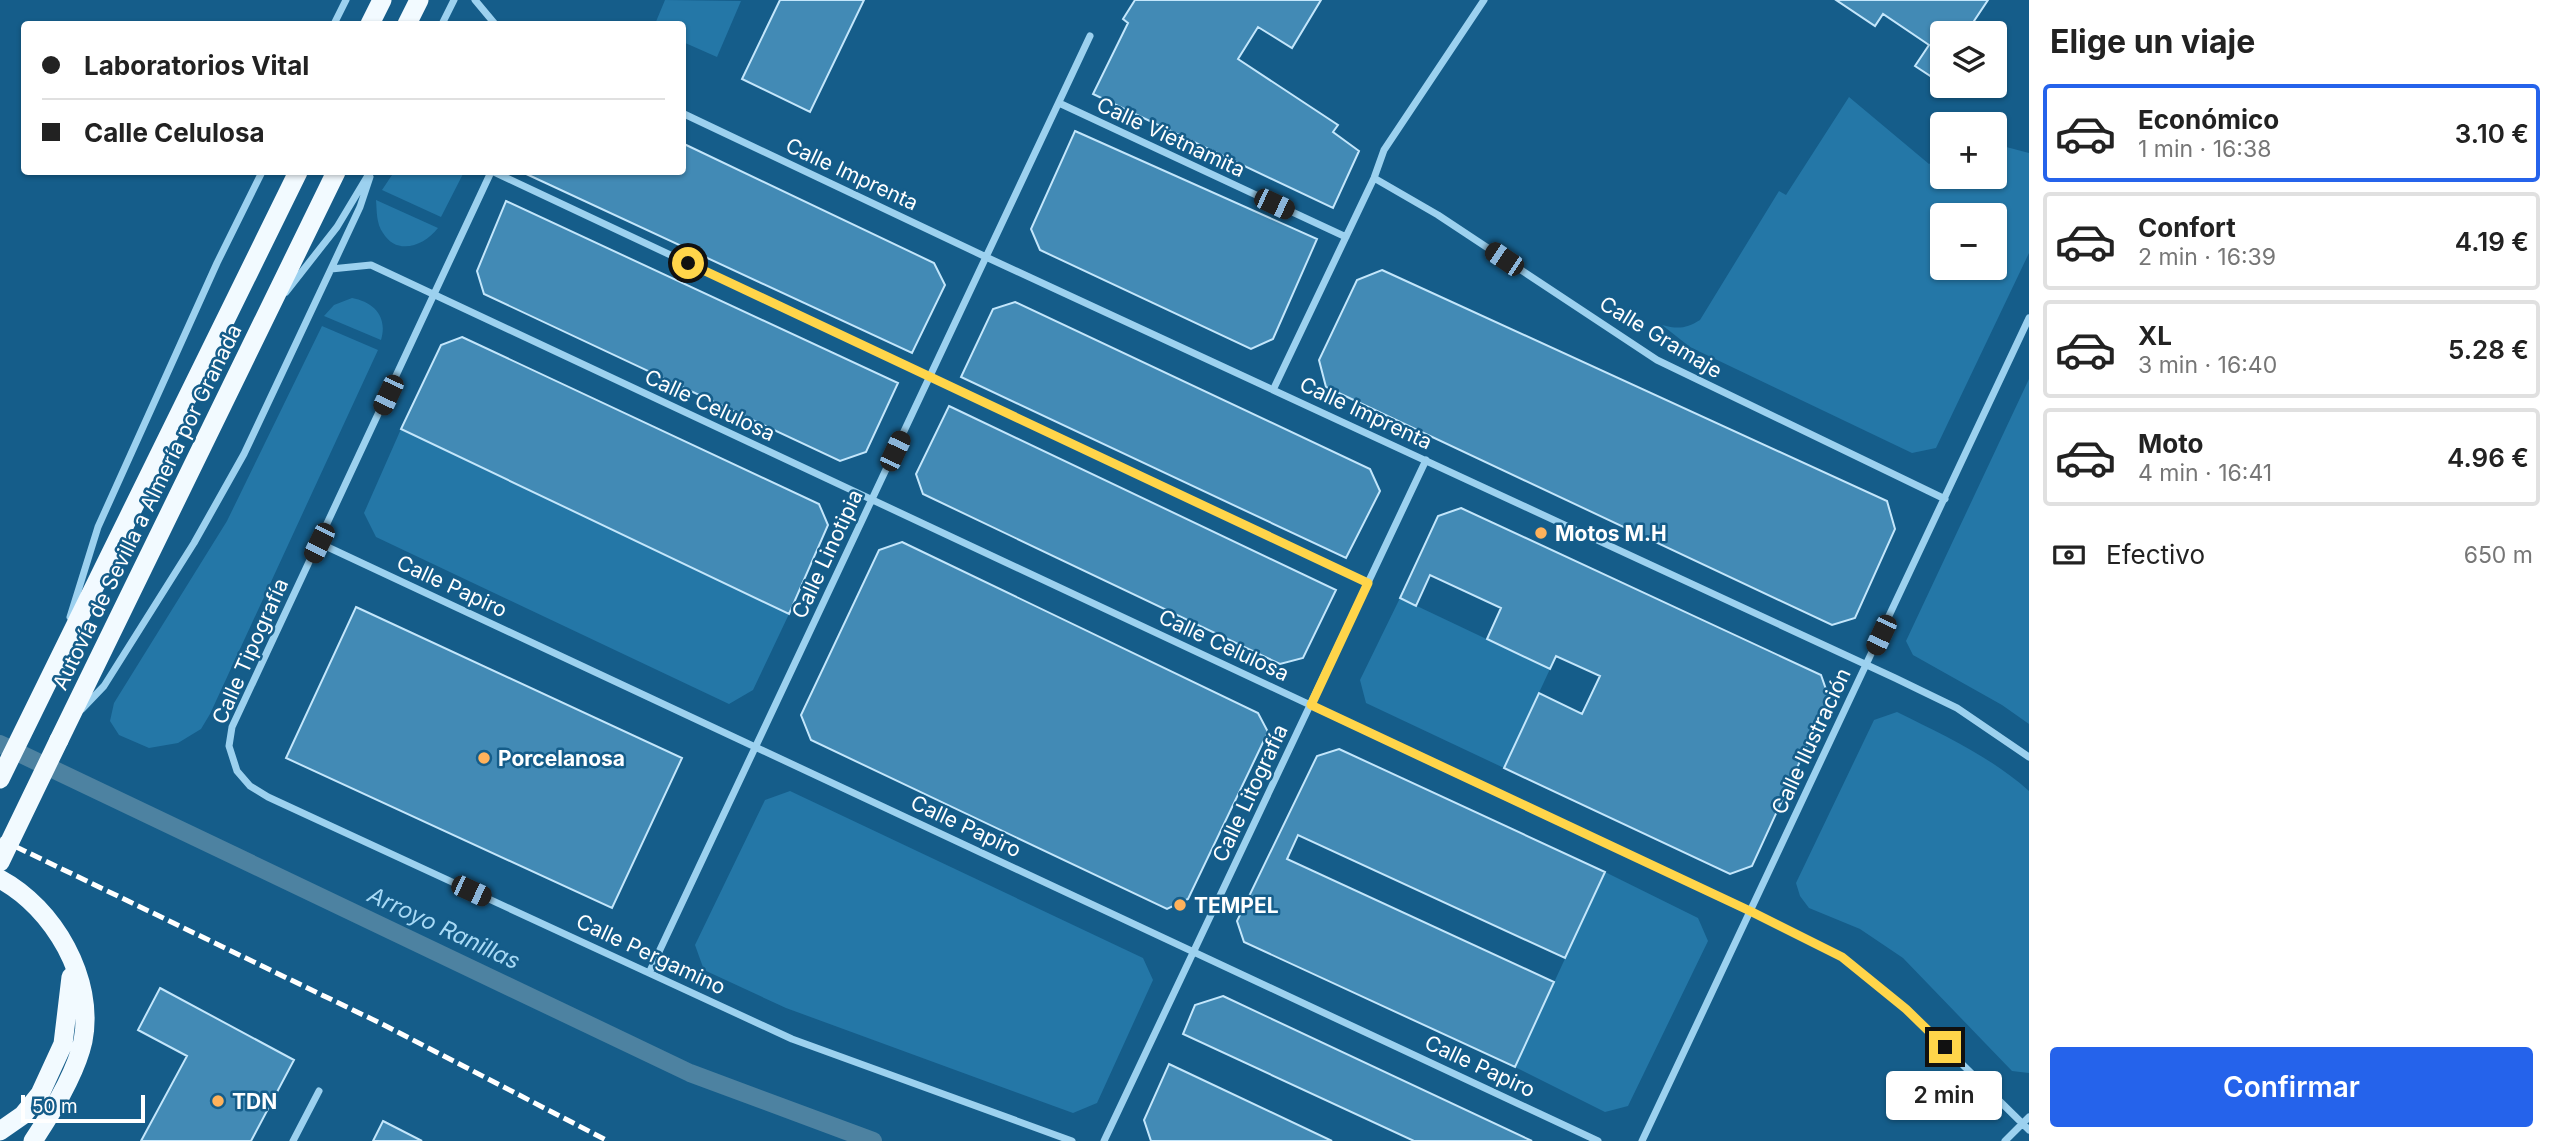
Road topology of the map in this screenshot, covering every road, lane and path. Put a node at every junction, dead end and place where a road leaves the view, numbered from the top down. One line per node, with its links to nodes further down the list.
1 (346, 0): 7 (street)
2 (382, 0): 8 (highway)
3 (419, 0): 9 (highway)
4 (454, 0): 10 (street)
5 (475, 0): 11 (street)
6 (1484, 0): 22 (street)
7 (336, 21)
8 (372, 21)
9 (408, 21)
10 (444, 21)
11 (492, 21)
12 (1090, 36): 13 (street, Calle Linotipia)
13 (1059, 103): 23 (street, Calle Vietnamita); 24 (street, Calle Linotipia)
14 (686, 115): 24 (street, Calle Imprenta)
15 (261, 175): 37 (street)
16 (297, 175): 37 (highway, Autovía de Sevilla a Almería por Granada)
17 (335, 175): 28 (highway, Autovía de Sevilla a Almería por Granada)
18 (369, 175): 28 (street)
19 (370, 175): 25 (street)
20 (492, 175): 26 (street, Calle Tipografía)
21 (499, 175): 29 (street)
22 (1374, 178): 23 (street); 32 (street, Calle Gramaje)
23 (1346, 237): 30 (street)
24 (986, 257): 29 (street, Calle Linotipia); 30 (street, Calle Imprenta)
25 (331, 270): 26 (street, Calle Celulosa); 39 (street)
26 (434, 296): 33 (street, Calle Celulosa); 34 (street, Calle Tipografía)
27 (2029, 318): 32 (street, Calle Ilustración)
28 (262, 323): 39 (highway, Autovía de Sevilla a Almería por Granada)
29 (930, 377): 33 (street, Calle Linotipia); 35 (street)
30 (1273, 390): 31 (street, Calle Imprenta)
31 (1426, 460): 35 (street, Calle Litografía); 36 (street, Calle Imprenta)
32 (1945, 499): 36 (street, Calle Ilustración)
33 (872, 500): 38 (street, Calle Celulosa); 40 (street, Calle Linotipia)
34 (319, 543): 40 (street, Calle Papiro); 42 (street, Calle Tipografía)
35 (1368, 583): 38 (street, Calle Litografía)
36 (1867, 664): 41 (street, Calle Imprenta); 46 (street, Calle Ilustración)
37 (53, 671): 43 (highway, Autovía de Sevilla a Almería por Granada)
38 (1311, 705): 46 (street, Calle Celulosa); 47 (street, Calle Litografía)
39 (63, 733): 44 (highway, Autovía de Sevilla a Almería por Granada, bridge)
40 (755, 747): 47 (street, Calle Papiro); 49 (street, Calle Linotipia)
41 (2029, 757)
42 (234, 765): 49 (street, Calle Pergamino)
43 (0, 779)
44 (0, 862)
45 (0, 879): 48 (highway)
46 (1750, 911): 52 (street, Calle Celulosa); 61 (street, Calle Ilustración)
47 (1194, 952): 59 (street, Calle Litografía); 60 (street, Calle Papiro)
48 (72, 962): 54 (highway); 55 (highway); 56 (highway)
49 (649, 973): 58 (street, Calle Pergamino)
50 (319, 1091): 57 (street)
51 (2029, 1116): 52 (street)
52 (2022, 1124): 53 (street, Calle Celulosa); 62 (street)
53 (2029, 1130)
54 (0, 1132)
55 (18, 1141)
56 (33, 1141)
57 (293, 1141)
58 (1072, 1141)
59 (1104, 1141)
60 (1598, 1141)
61 (1642, 1141)
62 (2005, 1141)

